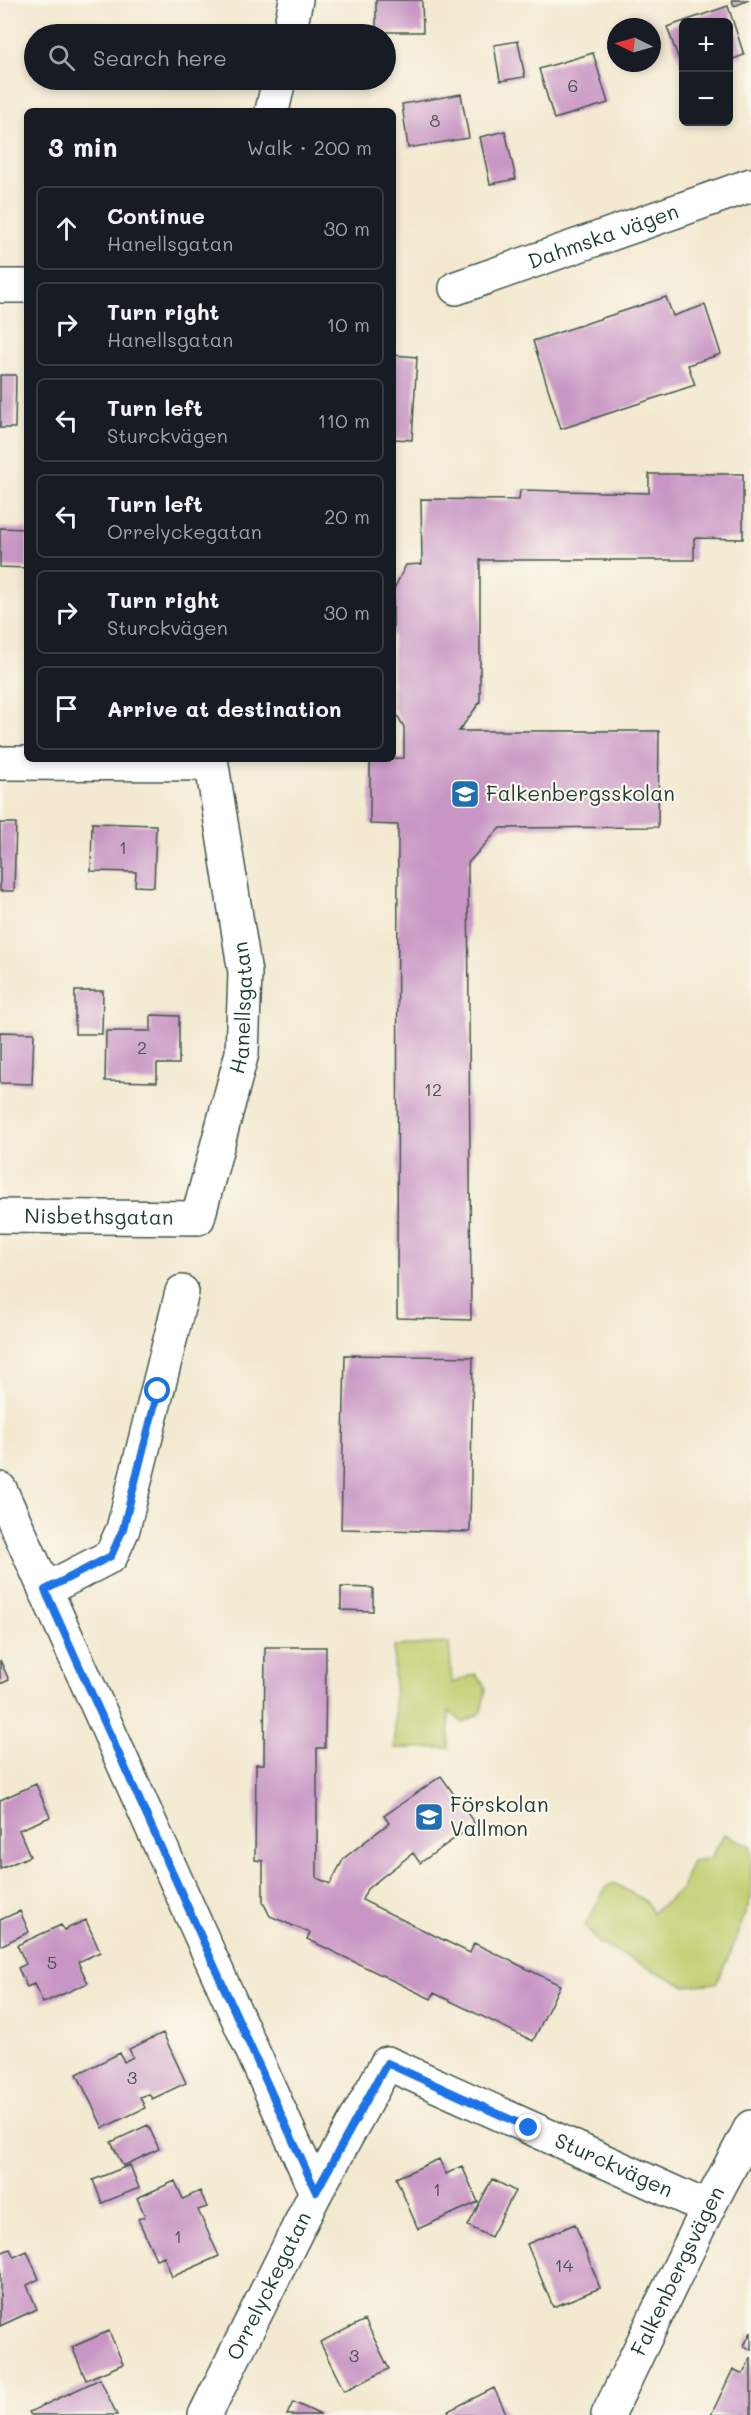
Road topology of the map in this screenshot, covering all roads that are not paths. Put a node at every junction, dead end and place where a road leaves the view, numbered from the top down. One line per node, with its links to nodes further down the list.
1 (296, 0): 2 (street)
2 (291, 24)
3 (277, 90): 4 (street)
4 (273, 108)
5 (751, 185): 8 (street, Dahmska vägen)
6 (0, 286): 7 (street)
7 (24, 286)
8 (456, 288)
9 (106, 762): 11 (street)
10 (211, 762): 13 (street, Hanellsgatan)
11 (0, 763)
12 (0, 1216): 13 (street, Nisbethsgatan)
13 (198, 1218)
14 (182, 1292): 16 (street)
15 (0, 1490): 16 (street)
16 (45, 1590): 19 (street)
17 (387, 2063): 19 (street, Orrelyckegatan); 20 (street, Sturckvägen)
18 (751, 2127): 20 (street, Falkenbergsvägen)
19 (316, 2192): 21 (street, Orrelyckegatan)
20 (708, 2208): 22 (street, Falkenbergsvägen)
21 (205, 2415)
22 (608, 2415)

